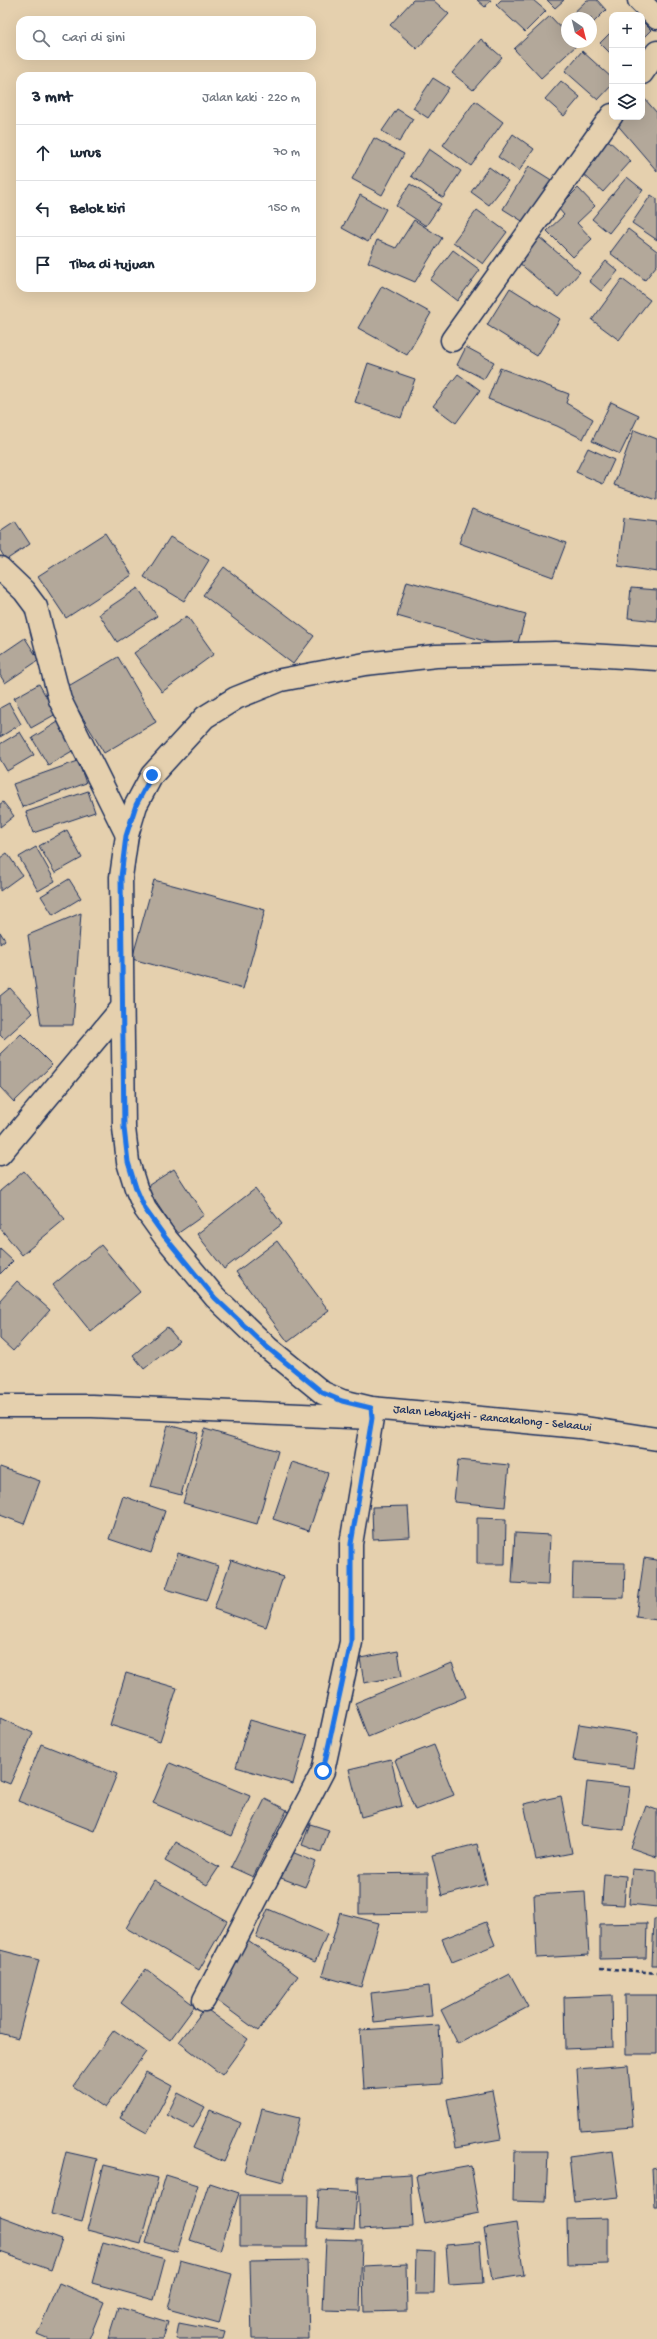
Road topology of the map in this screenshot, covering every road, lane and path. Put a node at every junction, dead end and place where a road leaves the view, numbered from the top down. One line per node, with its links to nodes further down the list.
1 (639, 0): 2 (street)
2 (657, 18)
3 (657, 52): 4 (street)
4 (645, 69)
5 (609, 119): 6 (street)
6 (452, 340)
7 (0, 568): 9 (street)
8 (657, 659): 9 (street, Jalan Lebakjati - Rancakalong - Selaawi)
9 (126, 836): 10 (street, Jalan Lebakjati - Rancakalong - Selaawi)
10 (121, 1008): 11 (street); 13 (street, Jalan Lebakjati - Rancakalong - Selaawi)
11 (0, 1154)
12 (0, 1406): 13 (street)
13 (371, 1413): 14 (street, Jalan Lebakjati - Rancakalong - Selaawi); 17 (street)
14 (657, 1439)
15 (600, 1968): 16 (path)
16 (657, 1973)
17 (204, 2000)

